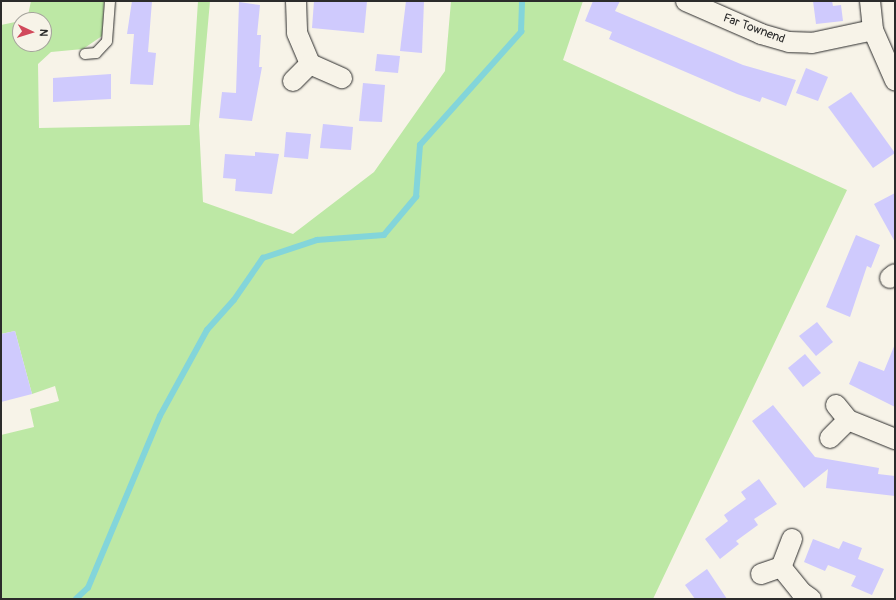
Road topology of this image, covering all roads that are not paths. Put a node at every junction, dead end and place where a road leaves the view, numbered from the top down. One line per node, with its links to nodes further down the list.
1 (110, 1): 6 (lane)
2 (296, 1): 7 (street)
3 (686, 1): 5 (street, Far Townend)
4 (870, 1): 5 (street)
5 (873, 30): 9 (street)
6 (85, 54)
7 (310, 64): 8 (street); 10 (street)
8 (342, 78)
9 (895, 80)
10 (293, 81)
11 (836, 405): 12 (street)
12 (848, 420): 13 (street); 14 (street)
13 (830, 438)
14 (895, 439)
15 (792, 539): 16 (street)
16 (781, 567): 17 (street); 18 (street)
17 (761, 574)
18 (811, 599)

